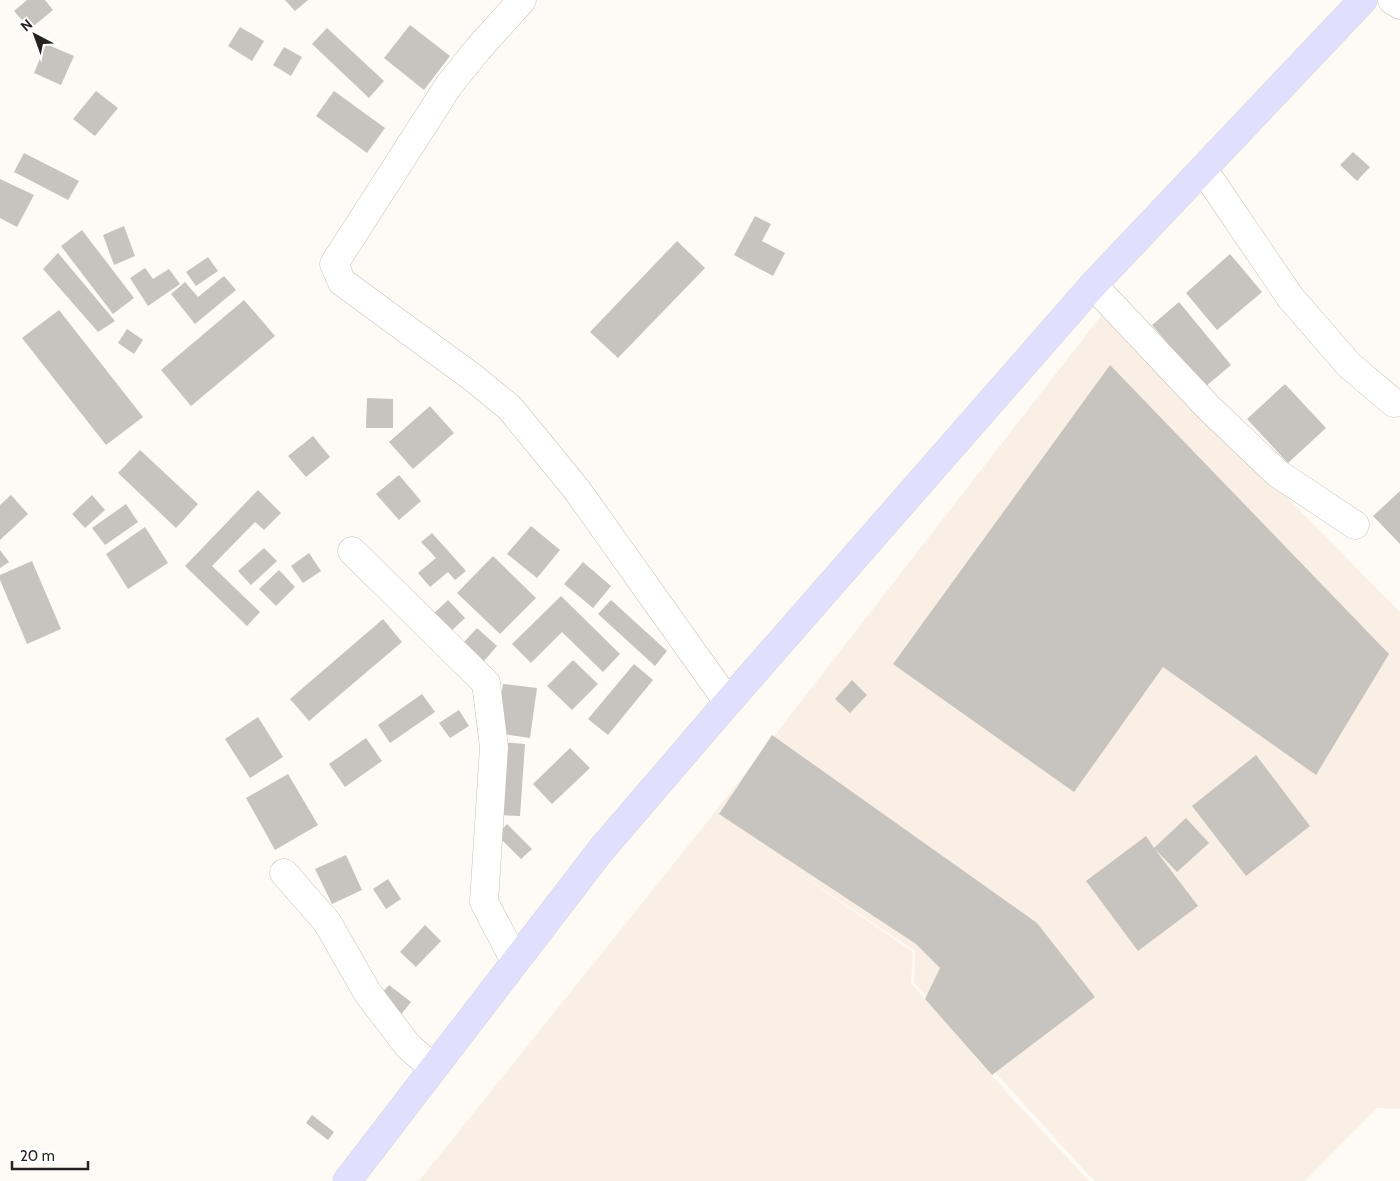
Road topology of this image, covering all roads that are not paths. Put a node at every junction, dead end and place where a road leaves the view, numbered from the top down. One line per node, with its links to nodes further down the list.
1 (522, 0): 10 (street)
2 (1364, 0): 5 (main road)
3 (1392, 0): 4 (street)
4 (1400, 5)
5 (1203, 169): 6 (main road); 7 (street)
6 (1093, 285): 8 (street); 10 (main road)
7 (1394, 403)
8 (1355, 525)
9 (352, 550): 12 (street)
10 (728, 702): 12 (main road)
11 (284, 873): 13 (street)
12 (515, 961): 13 (main road)
13 (432, 1067): 14 (main road)
14 (347, 1181)

